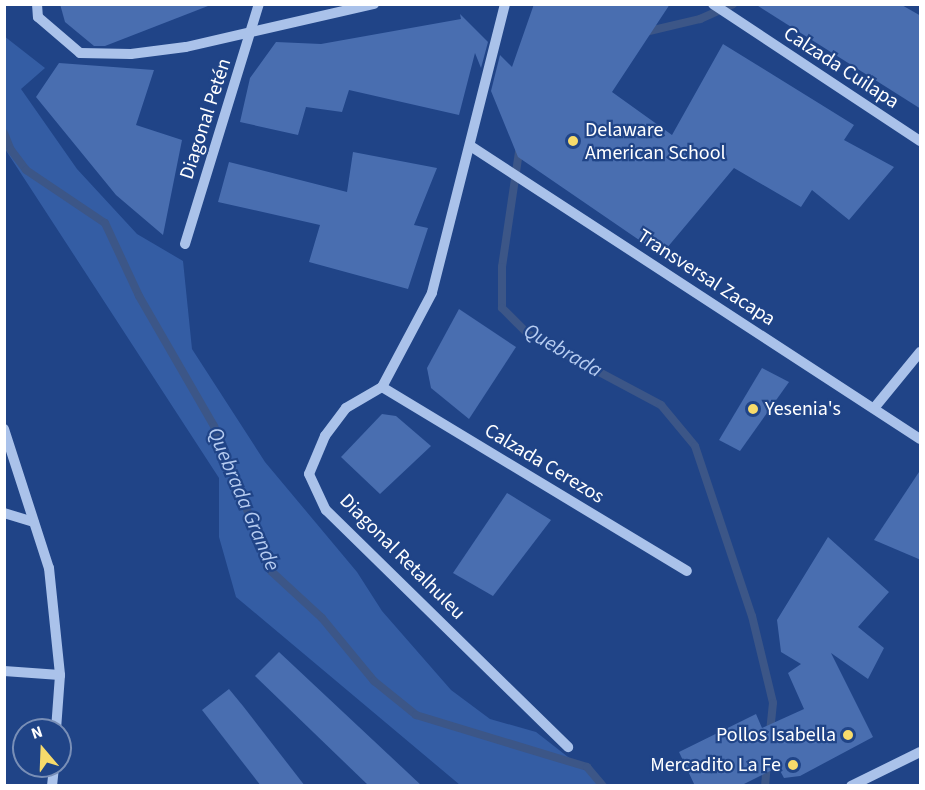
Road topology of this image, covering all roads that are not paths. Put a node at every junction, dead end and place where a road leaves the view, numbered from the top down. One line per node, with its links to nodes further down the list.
1 (37, 4): 6 (street)
2 (259, 4): 6 (street, Diagonal Petén)
3 (375, 4): 6 (street)
4 (506, 4): 8 (street)
5 (713, 4): 7 (street, Calzada Cuilapa)
6 (253, 30): 9 (street, Diagonal Petén)
7 (921, 141)
8 (472, 147): 11 (street); 12 (street, Transversal Zacapa)
9 (184, 244)
10 (921, 352): 12 (street)
11 (382, 387): 17 (street, Calzada Cerezos); 21 (street, Diagonal Retalhuleu)
12 (876, 407): 14 (street, Transversal Zacapa)
13 (4, 429): 16 (street)
14 (921, 439)
15 (4, 513): 16 (street)
16 (34, 522): 19 (street)
17 (687, 571)
18 (4, 670): 19 (street)
19 (60, 675): 20 (street)
20 (57, 718)
21 (567, 747)
22 (921, 752): 23 (street)
23 (852, 785)

